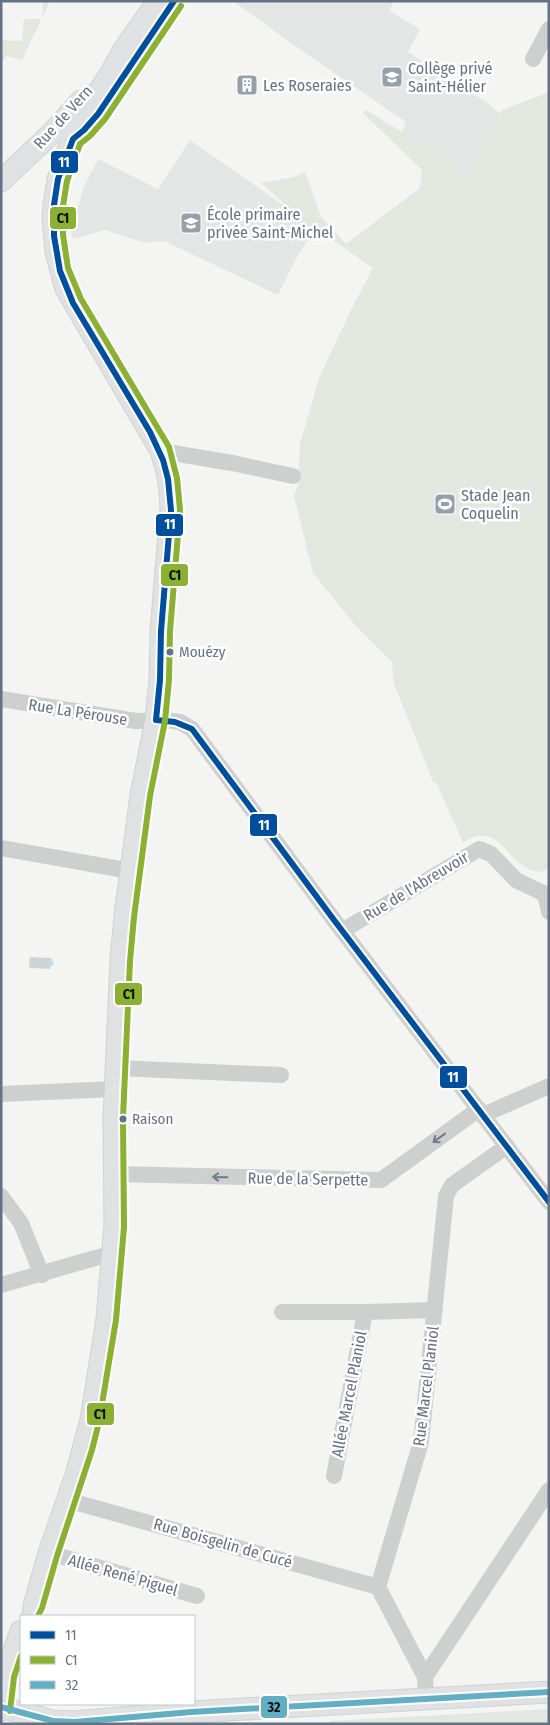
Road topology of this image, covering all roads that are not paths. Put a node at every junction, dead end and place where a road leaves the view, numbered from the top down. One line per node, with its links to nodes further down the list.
1 (158, 1): 4 (main road)
2 (174, 1): 6 (main road)
3 (549, 29): 5 (street)
4 (123, 51): 6 (main road); 7 (main road, Rue de Vern)
5 (533, 59)
6 (73, 140): 8 (main road, Rue de Vern); 9 (main road)
7 (1, 181)
8 (1, 198)
9 (160, 451): 10 (street); 12 (main road)
10 (292, 476)
11 (1, 699): 12 (street, Rue La Pérouse)
12 (156, 720): 14 (main road); 16 (street, Rue La Pérouse)
13 (1, 848): 14 (street)
14 (131, 871): 18 (main road)
15 (549, 912): 16 (street, Rue de l'Abreuvoir)
16 (342, 930): 21 (street, Rue La Pérouse)
17 (281, 1075): 18 (street)
18 (116, 1078): 20 (street); 23 (main road)
19 (549, 1086): 21 (street, Rue de la Serpette)
20 (1, 1094)
21 (481, 1112): 22 (street, Rue La Pérouse); 23 (street, Rue de la Serpette, one-way to 23)
22 (507, 1146): 25 (street, Rue La Pérouse); 29 (street, Rue Marcel Planiol)
23 (115, 1174): 26 (main road)
24 (1, 1196): 27 (street)
25 (549, 1202)
26 (113, 1253): 27 (street); 34 (main road)
27 (42, 1275): 28 (street)
28 (1, 1286)
29 (435, 1310): 31 (street, Allée Marcel Planiol); 36 (street, Rue Marcel Planiol)
30 (282, 1312): 31 (street, Allée Marcel Planiol)
31 (365, 1312): 32 (street, Allée Marcel Planiol)
32 (334, 1476)
33 (549, 1490): 41 (street)
34 (67, 1500): 35 (main road); 36 (street, Rue Boisgelin de Cucé)
35 (49, 1553): 37 (street, Allée René Piguel); 38 (main road)
36 (378, 1588): 41 (street)
37 (198, 1596)
38 (32, 1613)
39 (20, 1634): 44 (main road)
40 (20, 1670): 44 (main road)
41 (425, 1677): 43 (street)
42 (549, 1692): 43 (main road)
43 (426, 1699): 44 (main road)
44 (1, 1708)

